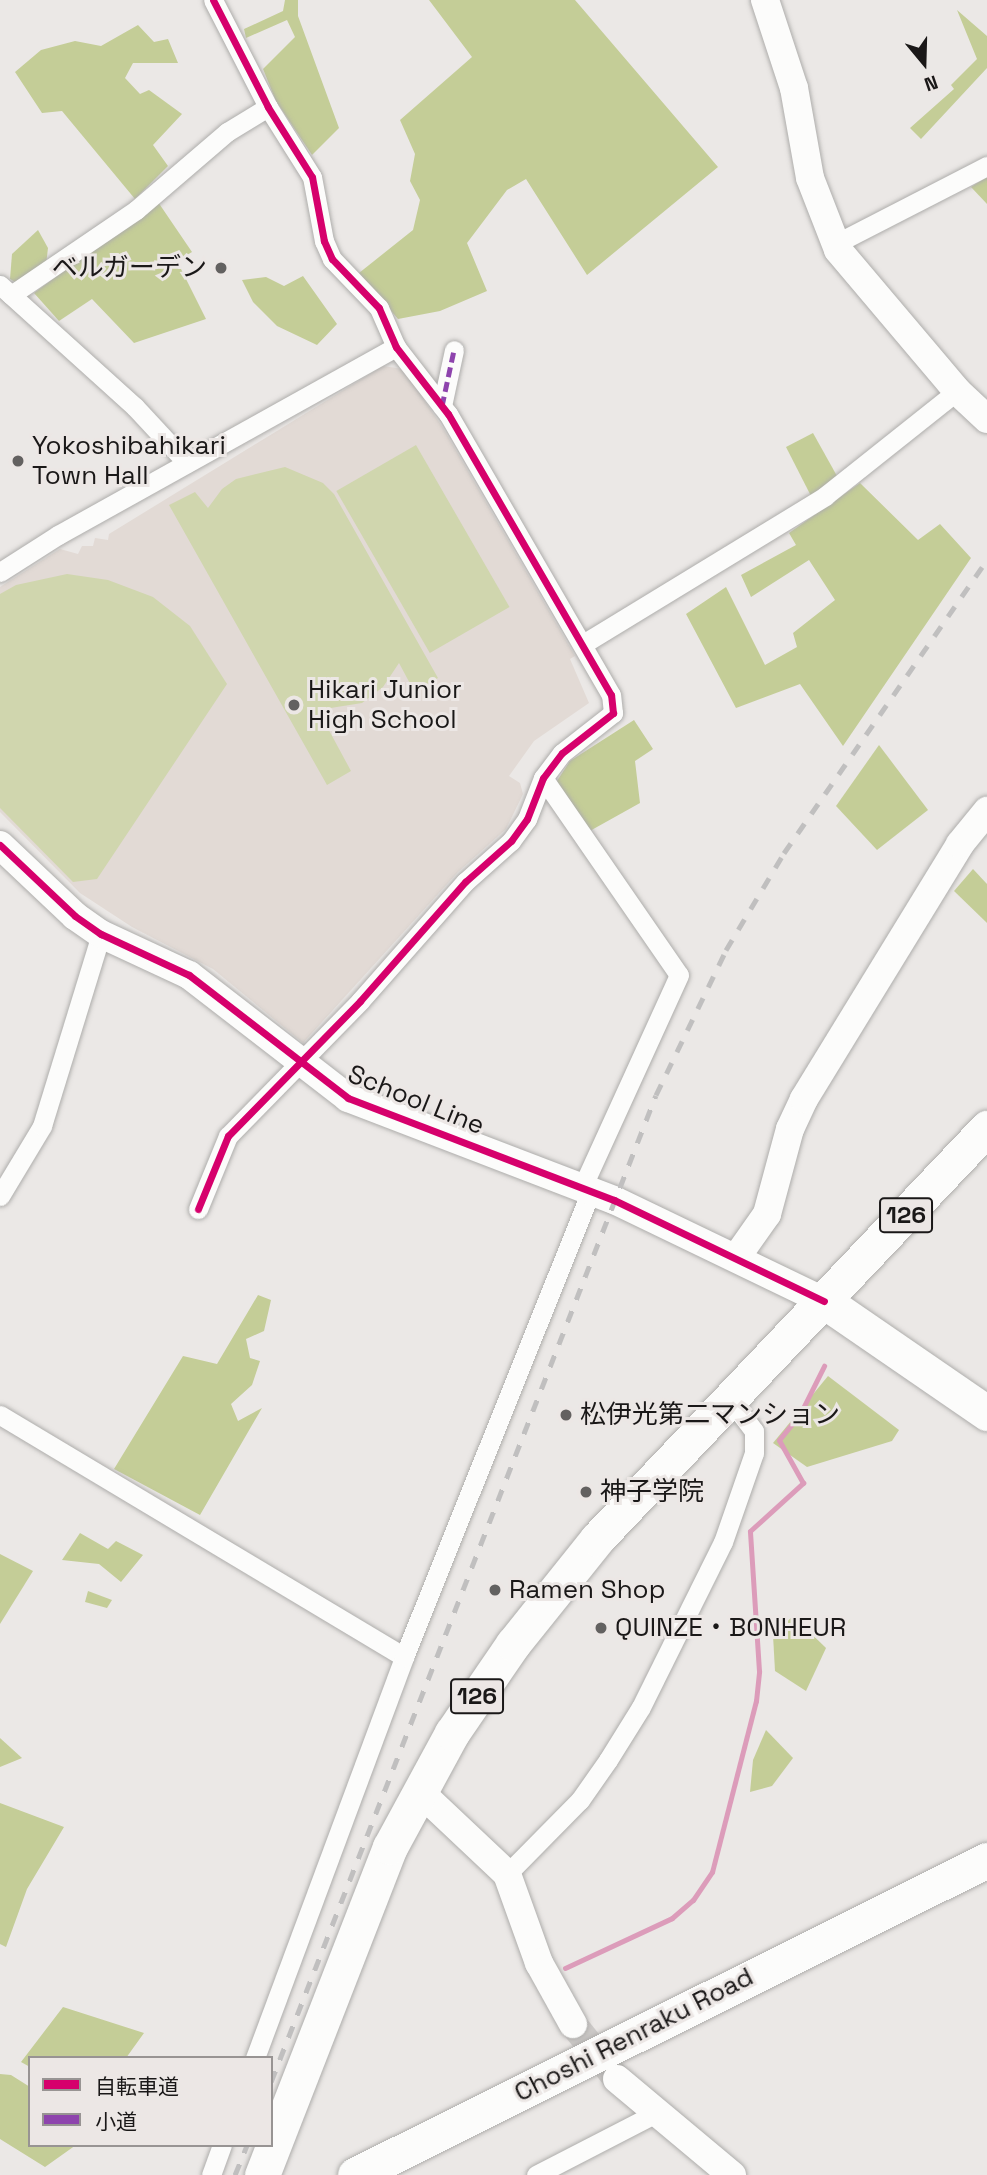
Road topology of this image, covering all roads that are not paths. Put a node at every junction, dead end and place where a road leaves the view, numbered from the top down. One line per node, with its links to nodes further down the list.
1 (213, 0): 3 (street)
2 (765, 0): 5 (street)
3 (268, 107): 6 (street); 7 (street)
4 (987, 166): 5 (street)
5 (835, 244): 9 (street)
6 (6, 290): 12 (street)
7 (396, 348): 10 (street); 12 (street)
8 (454, 350): 10 (street)
9 (957, 391): 11 (street); 14 (street)
10 (442, 406): 14 (street)
11 (987, 419)
12 (187, 463): 13 (street)
13 (0, 572)
14 (583, 644): 15 (street)
15 (543, 778): 19 (street); 21 (street)
16 (987, 811): 24 (street)
17 (0, 845): 18 (street, School Line)
18 (101, 934): 19 (street, School Line); 22 (street)
19 (299, 1062): 21 (street, School Line); 23 (street)
20 (987, 1128): 25 (highway, 126)
21 (586, 1190): 24 (street, School Line); 29 (street)
22 (0, 1196)
23 (198, 1209)
24 (736, 1258): 25 (street, School Line)
25 (824, 1301): 26 (highway, 126); 27 (highway)
26 (729, 1398): 30 (highway, 126); 33 (street)
27 (987, 1413)
28 (0, 1415): 29 (street)
29 (404, 1657): 36 (street)
30 (419, 1791): 33 (street); 40 (highway, 126)
31 (987, 1850): 34 (highway)
32 (987, 1860): 34 (highway)
33 (508, 1874): 35 (street)
34 (911, 1895): 44 (highway, Choshi Renraku Road)
35 (573, 2024)
36 (256, 2056)
37 (617, 2079): 38 (street)
38 (656, 2113): 45 (street); 46 (street)
39 (221, 2147): 42 (street)
40 (273, 2147)
41 (273, 2147): 43 (highway, 126)
42 (211, 2175)
43 (262, 2175)
44 (355, 2175)
45 (536, 2175)
46 (732, 2175)

